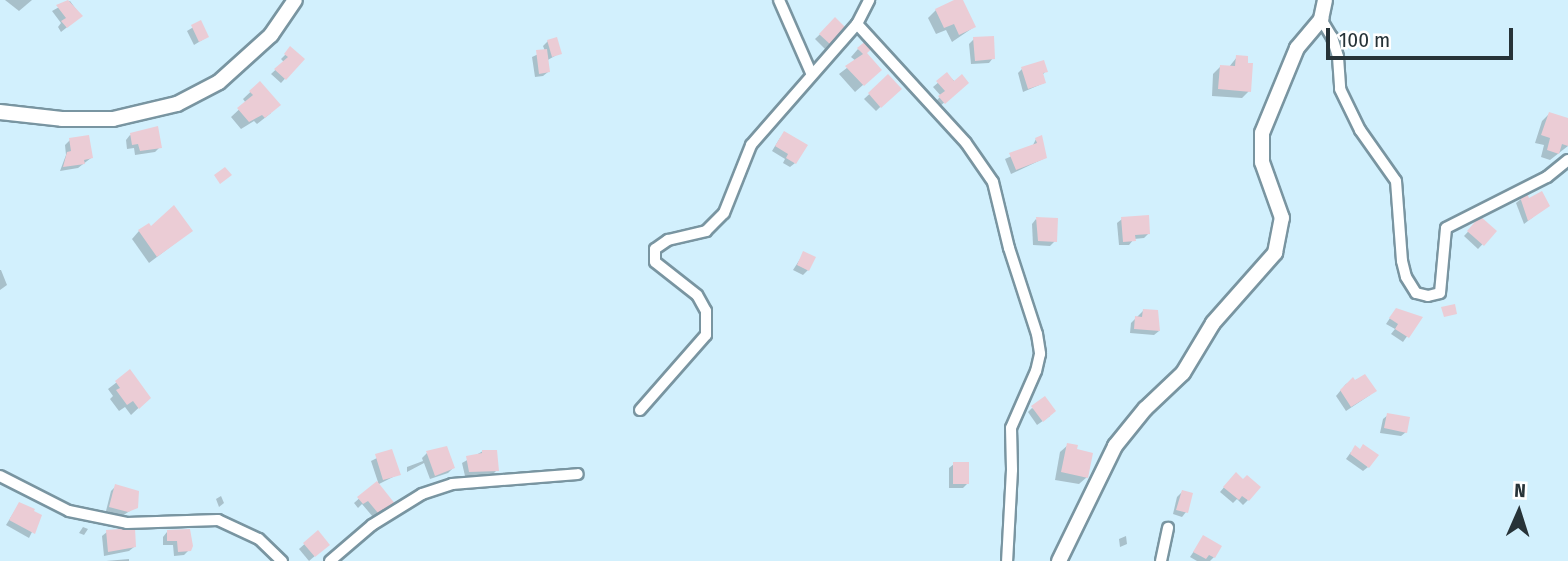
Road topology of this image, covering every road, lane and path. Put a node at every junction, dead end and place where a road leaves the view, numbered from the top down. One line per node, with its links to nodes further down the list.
1 (295, 0): 8 (street)
2 (779, 0): 7 (street)
3 (869, 0): 6 (street)
4 (1325, 0): 5 (street)
5 (1321, 19): 9 (street); 17 (street)
6 (857, 24): 7 (street); 16 (street)
7 (811, 73): 10 (street)
8 (0, 112)
9 (1568, 160)
10 (640, 410)
11 (578, 474): 15 (street)
12 (0, 476): 14 (street)
13 (1168, 528): 18 (street)
14 (282, 561)
15 (330, 561)
16 (1007, 561)
17 (1059, 561)
18 (1161, 561)

